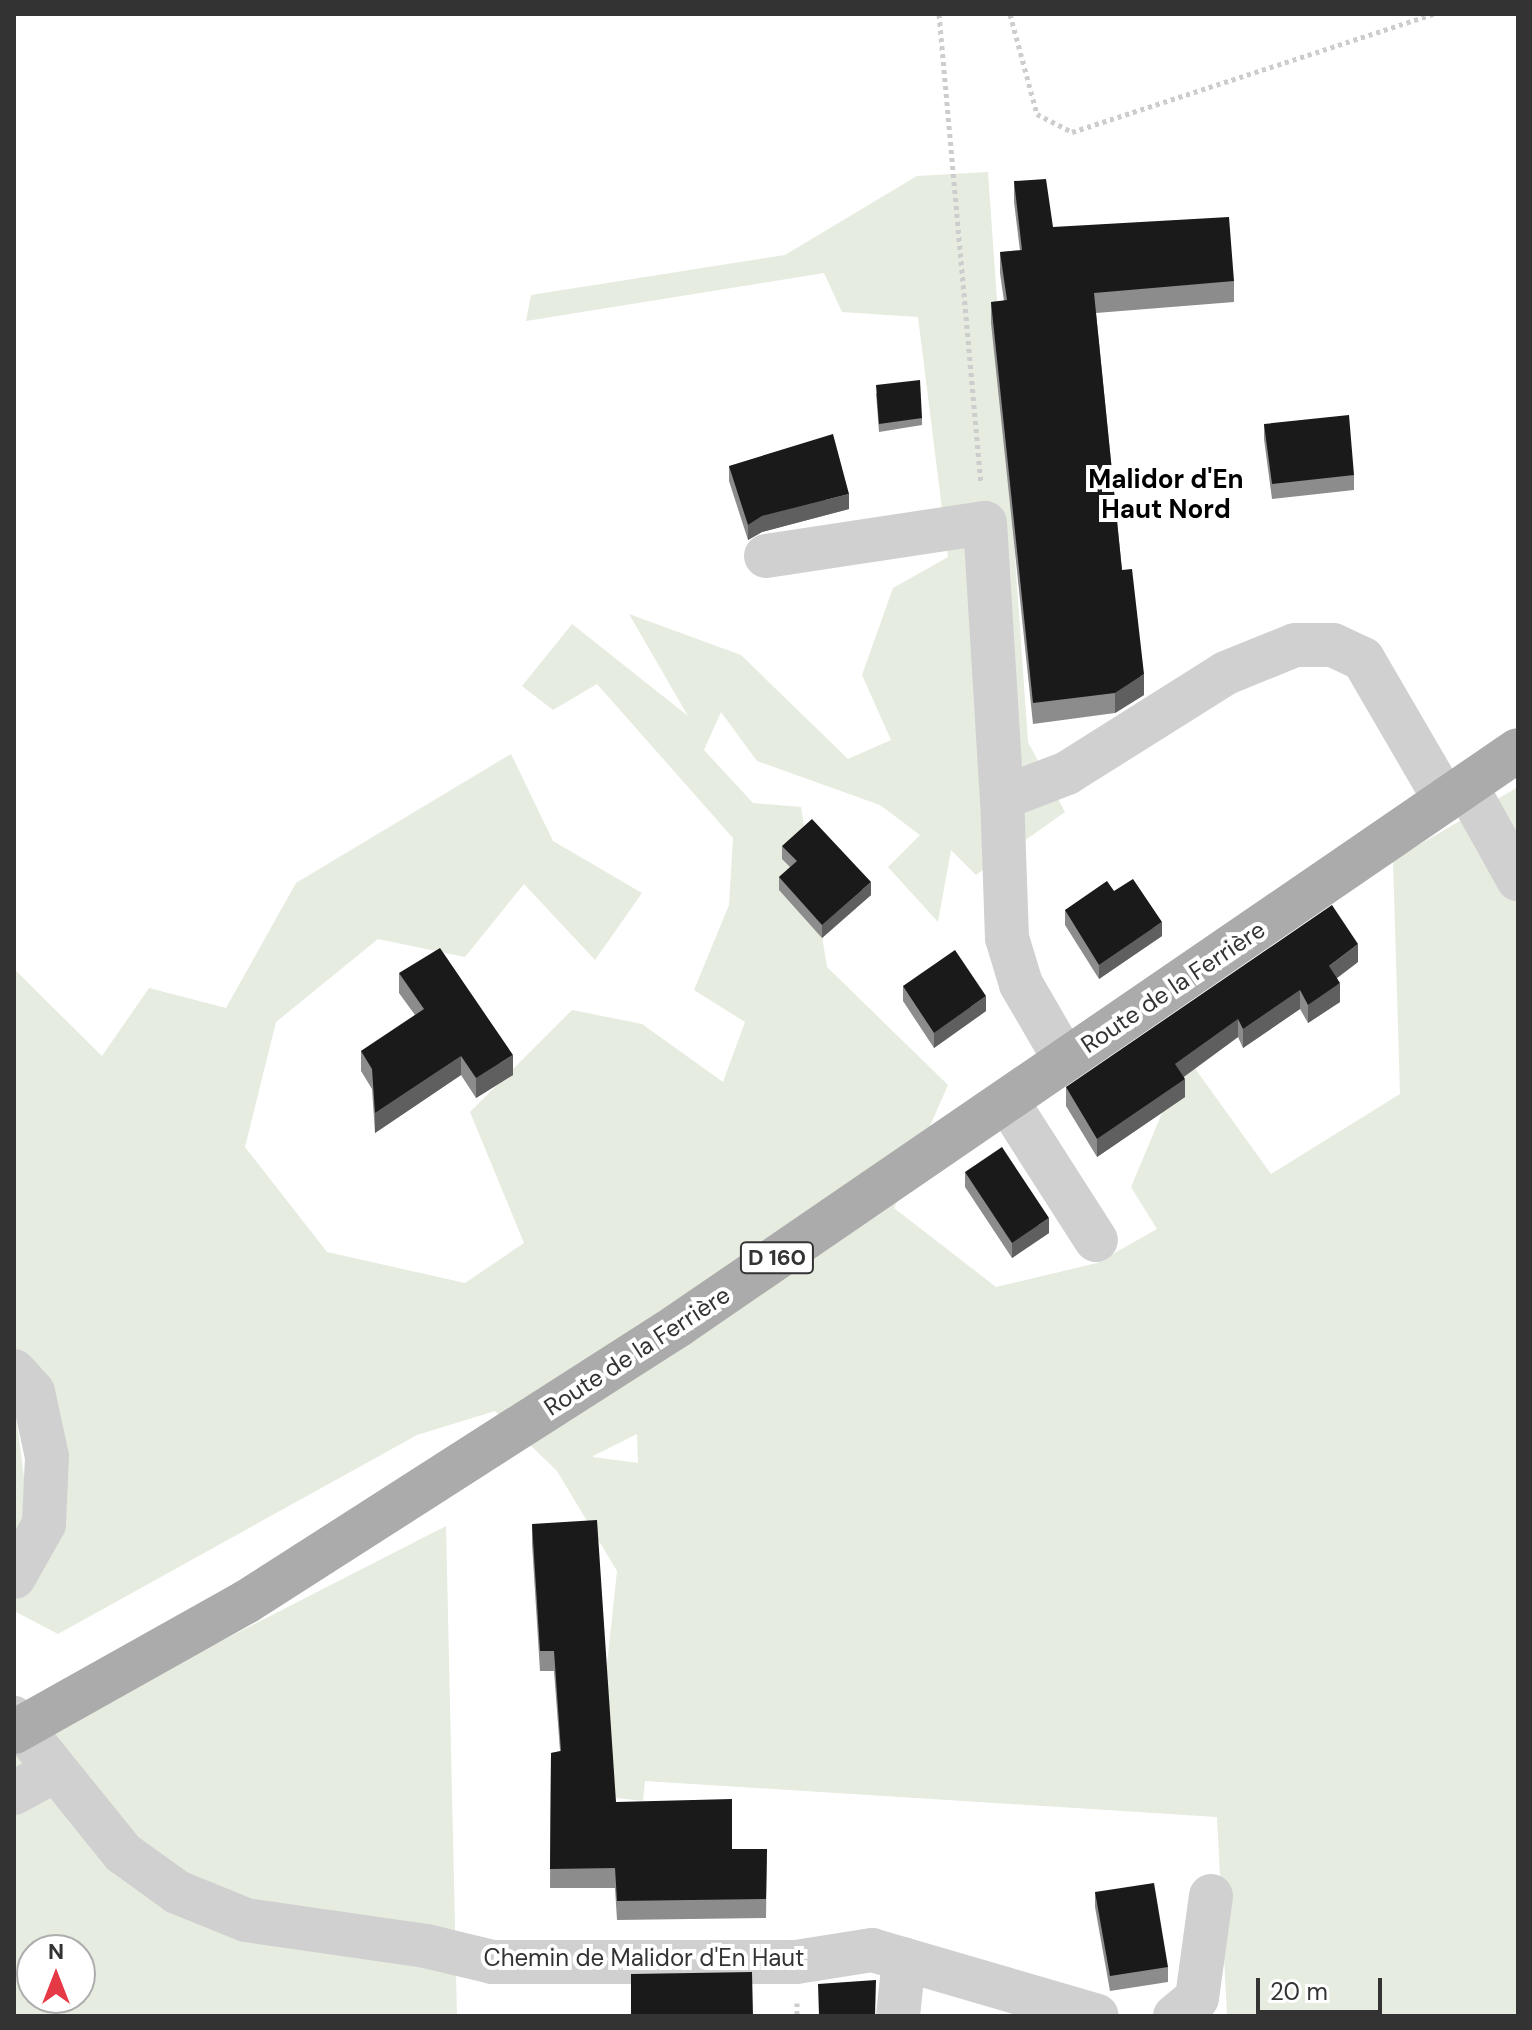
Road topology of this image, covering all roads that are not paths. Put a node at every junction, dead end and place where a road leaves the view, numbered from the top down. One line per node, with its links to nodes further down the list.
1 (766, 556): 4 (lane)
2 (1518, 750): 3 (main road, Route de la Ferrière / D 160)
3 (1456, 793): 4 (lane); 5 (lane); 6 (main road, Route de la Ferrière / D 160)
4 (1002, 798): 6 (lane)
5 (1518, 879)
6 (1065, 1060): 7 (main road, Route de la Ferrière / D 160)
7 (1007, 1101): 8 (lane); 11 (main road, Route de la Ferrière / D 160)
8 (1096, 1240)
9 (14, 1371): 10 (lane)
10 (14, 1577)
11 (17, 1726): 12 (lane, Chemin de Malidor d'En Haut)
12 (54, 1771): 13 (lane); 15 (lane, Chemin de Malidor d'En Haut)
13 (14, 1793)
14 (1211, 1896): 18 (lane)
15 (904, 1959): 16 (lane); 17 (lane, Chemin de Malidor d'En Haut)
16 (898, 2016)
17 (1097, 2016)
18 (1175, 2016)

